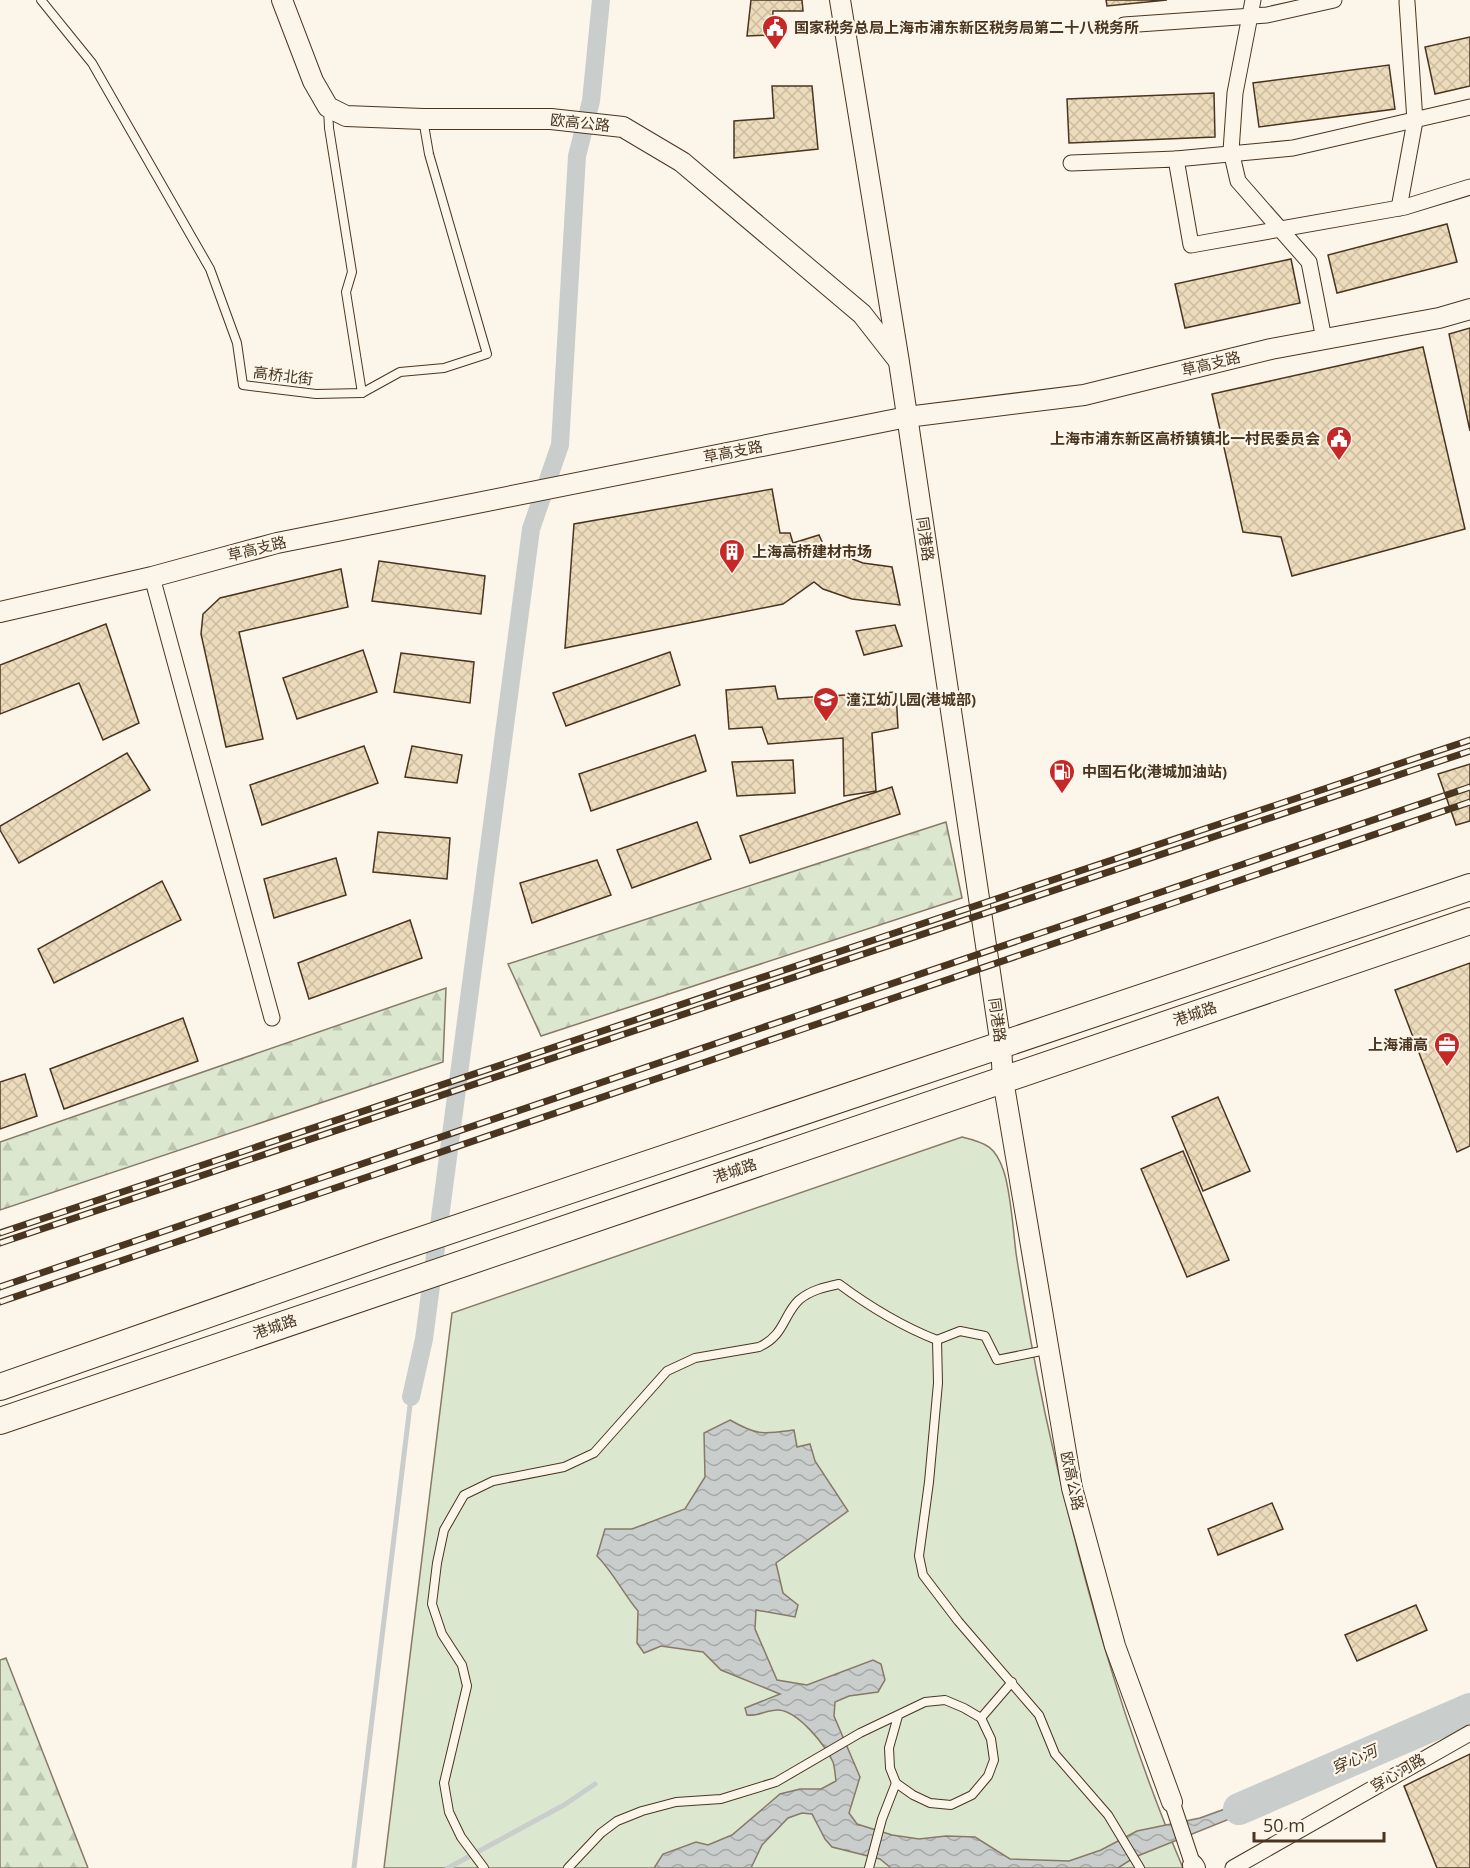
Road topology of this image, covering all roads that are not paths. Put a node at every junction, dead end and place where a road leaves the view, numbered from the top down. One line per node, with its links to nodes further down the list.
1 (41, 0): 22 (lane, 高桥北街)
2 (282, 0): 9 (street)
3 (840, 0): 21 (street, 同港路)
4 (1252, 0): 7 (street)
5 (1334, 0): 7 (street)
6 (1410, 1): 12 (street)
7 (1250, 16): 8 (street); 13 (street)
8 (1124, 25)
9 (328, 107): 11 (street, 欧高公路); 22 (lane)
10 (1470, 107): 12 (street)
11 (423, 119): 21 (street, 欧高公路); 22 (lane)
12 (1415, 121): 13 (street); 17 (street)
13 (1231, 154): 14 (street); 18 (street)
14 (1176, 159): 15 (street); 18 (street)
15 (1071, 163)
16 (1470, 187): 17 (street)
17 (1399, 208): 18 (street)
18 (1280, 231): 20 (street)
19 (1470, 309): 20 (street, 草高支路)
20 (1324, 339): 23 (street, 草高支路)
21 (900, 362): 23 (street, 同港路)
22 (362, 393)
23 (907, 417): 24 (street, 草高支路); 29 (street, 同港路)
24 (152, 577): 25 (street, 草高支路); 28 (street)
25 (0, 612)
26 (1470, 886): 29 (main road)
27 (1470, 921): 30 (main road, 港城路)
28 (272, 1018)
29 (1001, 1046): 30 (street, 同港路); 33 (main road)
30 (1003, 1080): 32 (street, 欧高公路); 34 (main road, 港城路)
31 (937, 1340): 32 (lane); 35 (lane); 44 (lane)
32 (1048, 1349): 40 (street, 欧高公路)
33 (0, 1387)
34 (0, 1421)
35 (1012, 1682): 37 (lane); 42 (lane)
36 (898, 1716): 37 (lane); 39 (lane); 45 (lane)
37 (981, 1718): 39 (lane)
38 (1470, 1732): 46 (street, 穿心河路)
39 (896, 1783): 41 (lane)
40 (1172, 1802): 43 (street, 欧高公路)
41 (870, 1865)
42 (1139, 1867)
43 (1194, 1867)
44 (483, 1868)
45 (568, 1868)
46 (1233, 1868)

